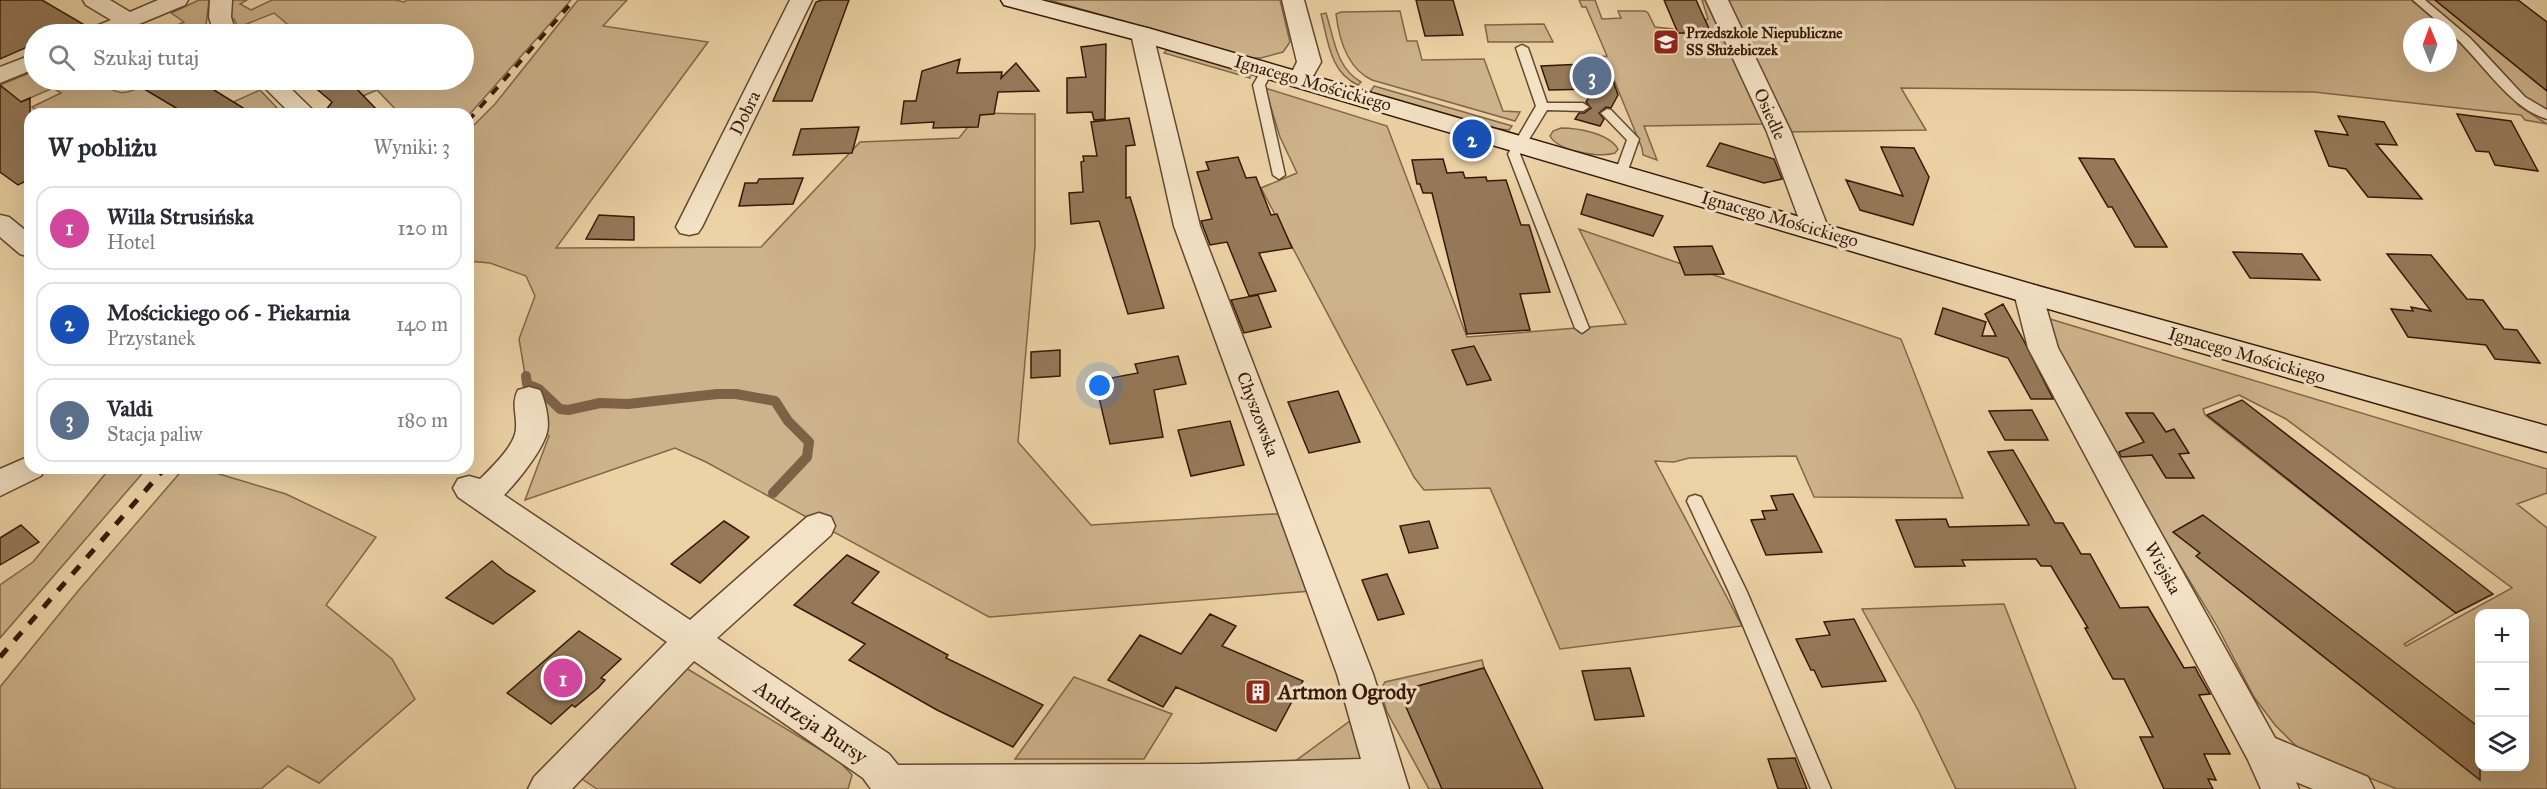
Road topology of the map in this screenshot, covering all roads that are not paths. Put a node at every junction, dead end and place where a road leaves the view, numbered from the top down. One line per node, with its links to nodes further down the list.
1 (94, 0): 9 (street)
2 (177, 0): 9 (street)
3 (221, 0): 11 (street)
4 (801, 0): 28 (street, Dobra)
5 (1012, 0): 12 (street, Ignacego Mościckiego)
6 (1293, 0): 17 (street)
7 (1717, 0): 29 (street, Osiedle)
8 (2418, 0): 23 (lane)
9 (129, 21): 10 (street)
10 (122, 24)
11 (222, 24)
12 (1142, 34): 15 (street, Ignacego Mościckiego); 41 (street, Chyszowska)
13 (1522, 48): 19 (lane)
14 (24, 65): 16 (street)
15 (1267, 70): 17 (street, Ignacego Mościckiego); 26 (lane)
16 (0, 76)
17 (1300, 80): 24 (street, Ignacego Mościckiego)
18 (279, 90): 21 (street)
19 (1542, 106): 20 (lane); 24 (lane)
20 (1583, 107)
21 (298, 108)
22 (1607, 113): 25 (lane)
23 (2547, 115)
24 (1520, 144): 25 (street, Ignacego Mościckiego); 32 (lane)
25 (1621, 173): 29 (street, Ignacego Mościckiego)
26 (1279, 175)
27 (0, 223): 30 (street)
28 (689, 227)
29 (1816, 230): 31 (street, Ignacego Mościckiego)
30 (24, 243)
31 (2028, 293): 34 (street, Ignacego Mościckiego); 40 (street, Wiejska)
32 (1582, 328)
33 (529, 398): 39 (street, Andrzeja Bursy)
34 (2547, 440)
35 (24, 471): 36 (street)
36 (0, 484)
37 (1695, 501): 44 (lane)
38 (819, 526): 39 (street)
39 (691, 640): 42 (street, Andrzeja Bursy); 43 (street)
40 (2262, 750): 45 (street, Wiejska); 46 (street)
41 (1387, 782): 42 (street, Andrzeja Bursy)
42 (885, 786)
43 (547, 789)
44 (1821, 789)
45 (2280, 789)
46 (2355, 789)

